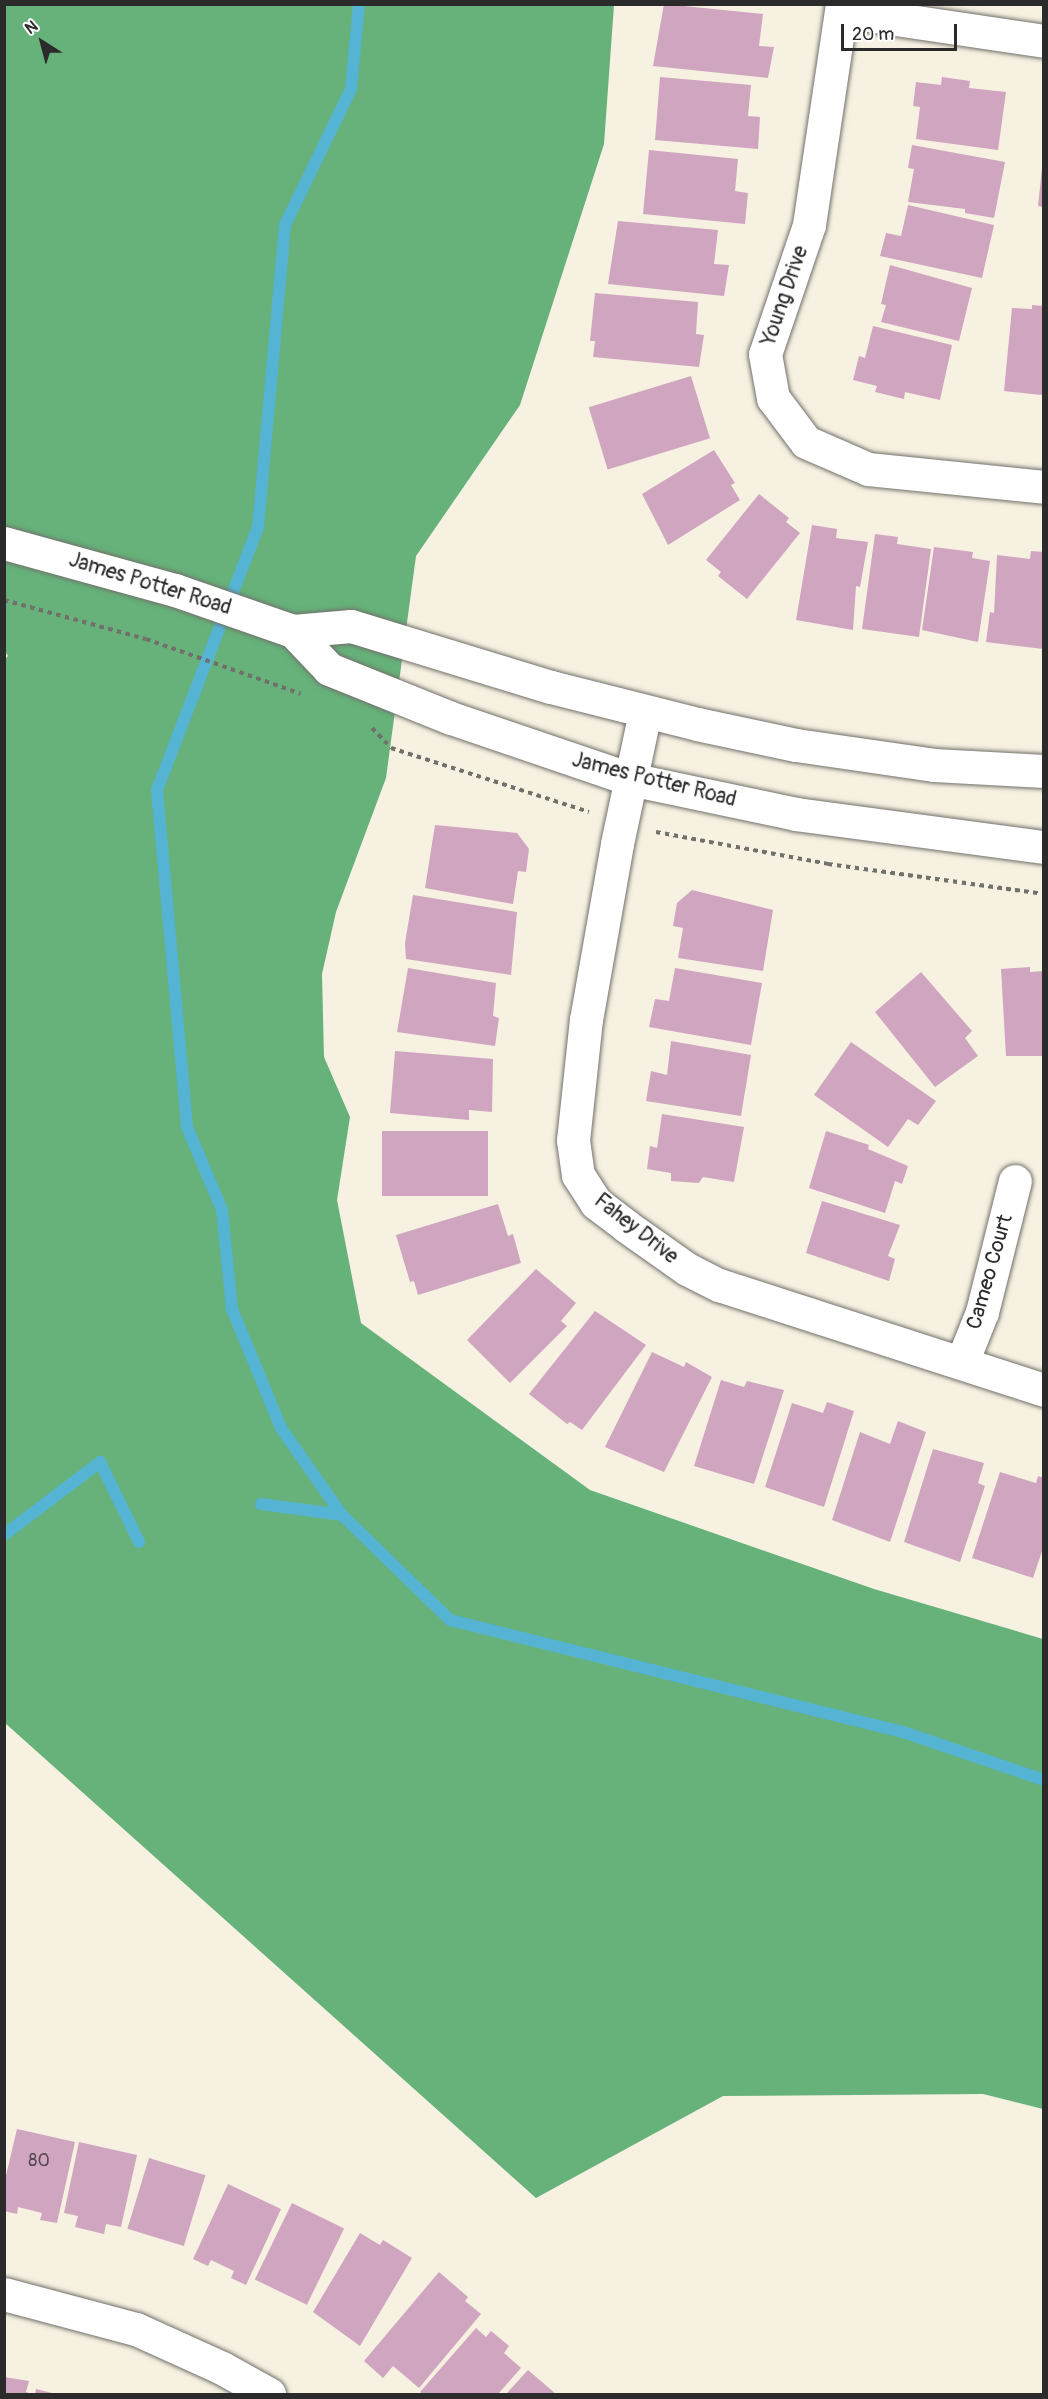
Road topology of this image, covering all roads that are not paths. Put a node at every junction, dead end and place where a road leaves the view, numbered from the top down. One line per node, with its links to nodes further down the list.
1 (842, 8): 2 (street); 3 (street, Young Drive)
2 (1044, 41)
3 (1044, 487)
4 (4, 543): 5 (street, James Potter Road)
5 (293, 631): 6 (street, James Potter Road); 8 (street, James Potter Road)
6 (645, 712): 7 (street, James Potter Road); 8 (street, Fahey Drive)
7 (1044, 771)
8 (630, 779): 9 (street, James Potter Road); 11 (street, Fahey Drive)
9 (1044, 846)
10 (1015, 1181): 11 (street, Cameo Court)
11 (962, 1362): 12 (street, Fahey Drive)
12 (1044, 1390)
13 (4, 2294): 14 (street)
14 (269, 2394)

